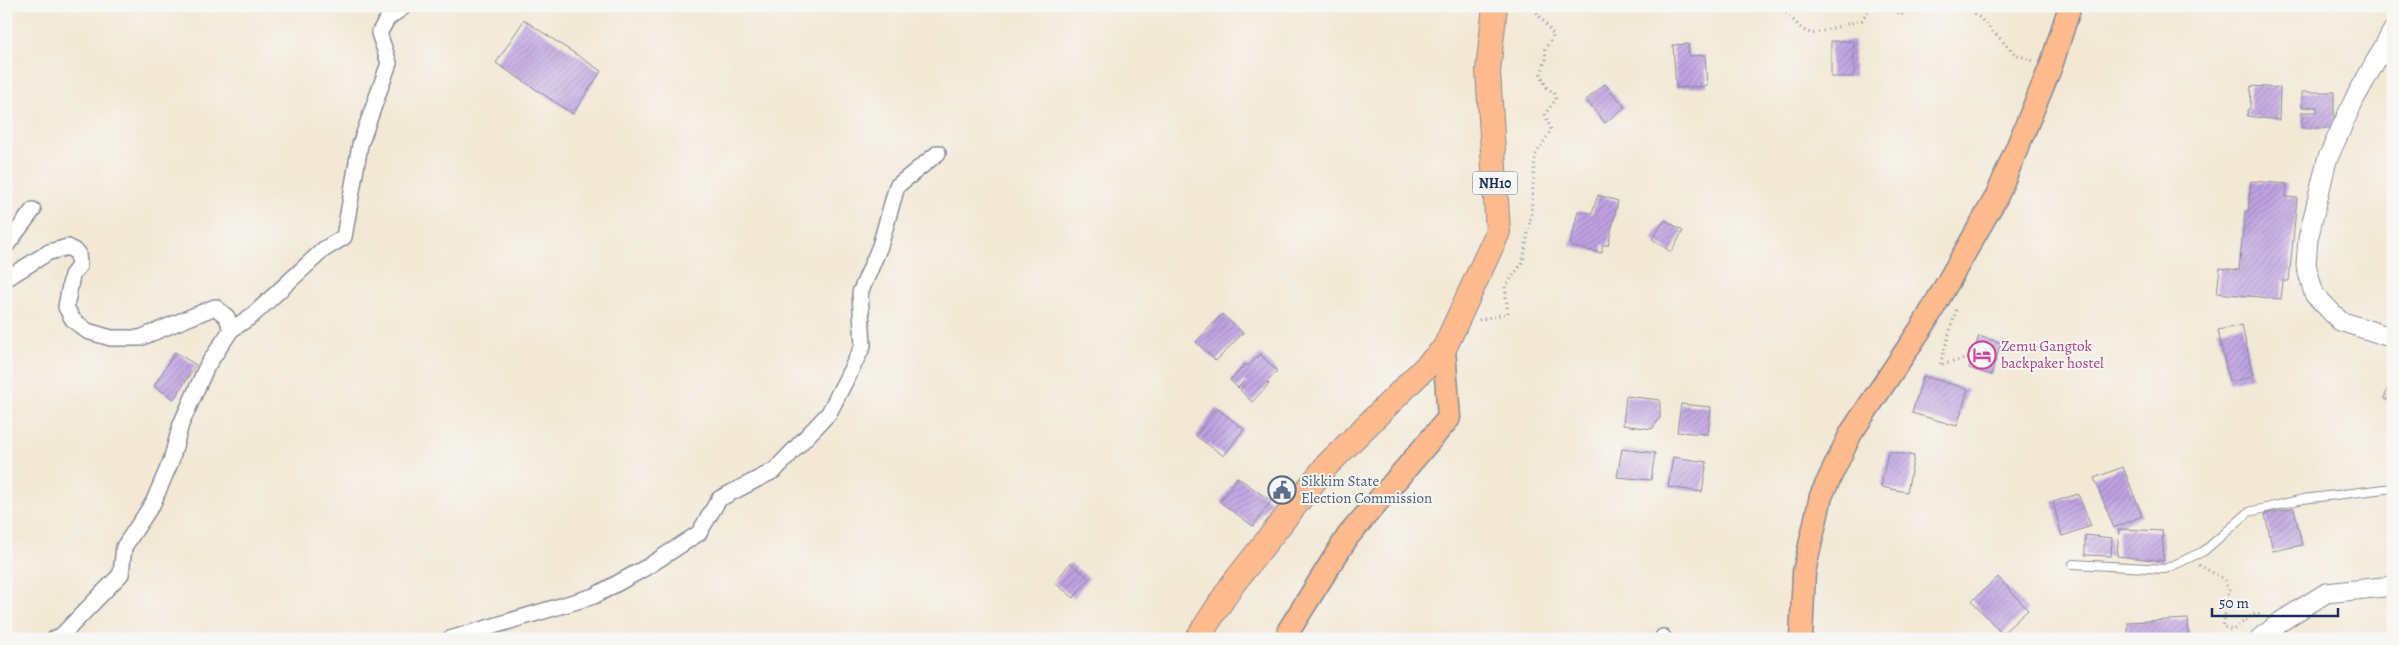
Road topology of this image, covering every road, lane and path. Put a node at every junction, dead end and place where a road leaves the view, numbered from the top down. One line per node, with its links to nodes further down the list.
1 (405, 6): 22 (street)
2 (1495, 6): 24 (highway, NH10)
3 (1536, 6): 21 (path)
4 (1553, 6): 5 (path)
5 (1564, 6)
6 (1765, 6): 7 (path)
7 (1772, 6)
8 (1779, 6): 9 (path)
9 (1871, 6)
10 (1890, 6): 11 (path)
11 (1918, 6)
12 (1968, 6): 15 (path)
13 (2070, 6): 15 (main road)
14 (2393, 30): 23 (street)
15 (2050, 66): 35 (main road)
16 (938, 153): 32 (street)
17 (33, 210): 18 (street)
18 (6, 246)
19 (6, 279): 22 (street)
20 (1958, 303): 25 (path)
21 (1472, 326)
22 (231, 330): 31 (street)
23 (2393, 338)
24 (1444, 349): 33 (highway, NH10); 34 (main road)
25 (1972, 357)
26 (2393, 488): 27 (lane)
27 (2188, 558): 28 (lane); 30 (path)
28 (2073, 564)
29 (2393, 586): 30 (street)
30 (2280, 622): 36 (street)
31 (54, 639)
32 (450, 639)
33 (1197, 639)
34 (1288, 639)
35 (1801, 639)
36 (2260, 639)

